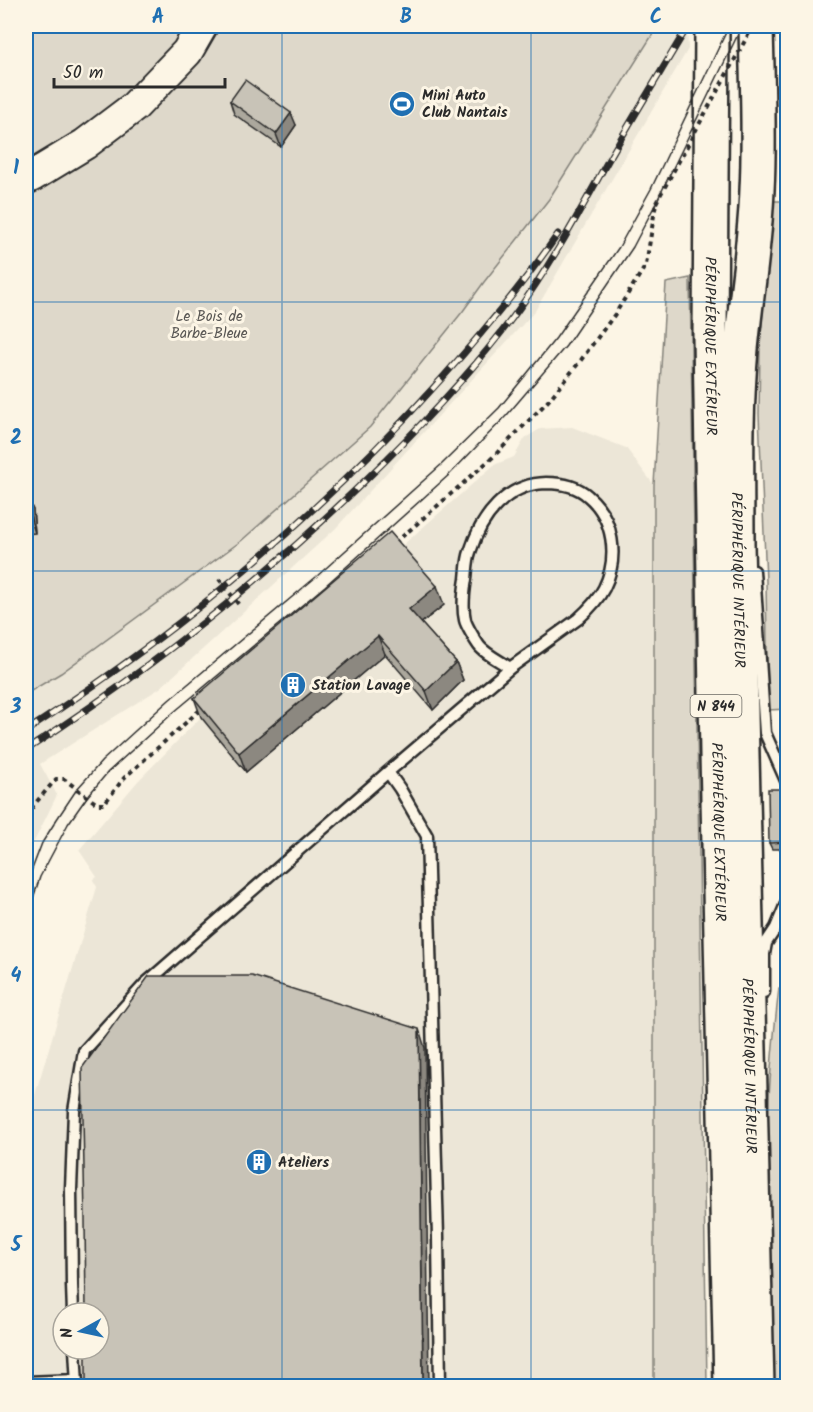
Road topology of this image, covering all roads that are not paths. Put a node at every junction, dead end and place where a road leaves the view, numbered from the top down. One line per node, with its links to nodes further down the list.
1 (202, 26): 4 (street)
2 (712, 26): 20 (highway, PÉRIPHÉRIQUE EXTÉRIEUR / N 844)
3 (755, 26): 5 (highway, PÉRIPHÉRIQUE INTÉRIEUR / N 844)
4 (26, 179)
5 (737, 407): 6 (lane); 14 (highway, PÉRIPHÉRIQUE INTÉRIEUR / N 844)
6 (748, 489)
7 (753, 555): 10 (lane)
8 (510, 668): 8 (lane); 9 (lane)
9 (387, 772): 15 (lane); 19 (lane)
10 (788, 785)
11 (788, 899): 12 (lane)
12 (763, 1007)
13 (761, 1029): 14 (lane)
14 (750, 1075): 21 (highway, PÉRIPHÉRIQUE INTÉRIEUR / N 844)
15 (73, 1301)
16 (76, 1361): 18 (lane)
17 (26, 1382): 18 (lane)
18 (77, 1383)
19 (440, 1386)
20 (730, 1386)
21 (758, 1386)

